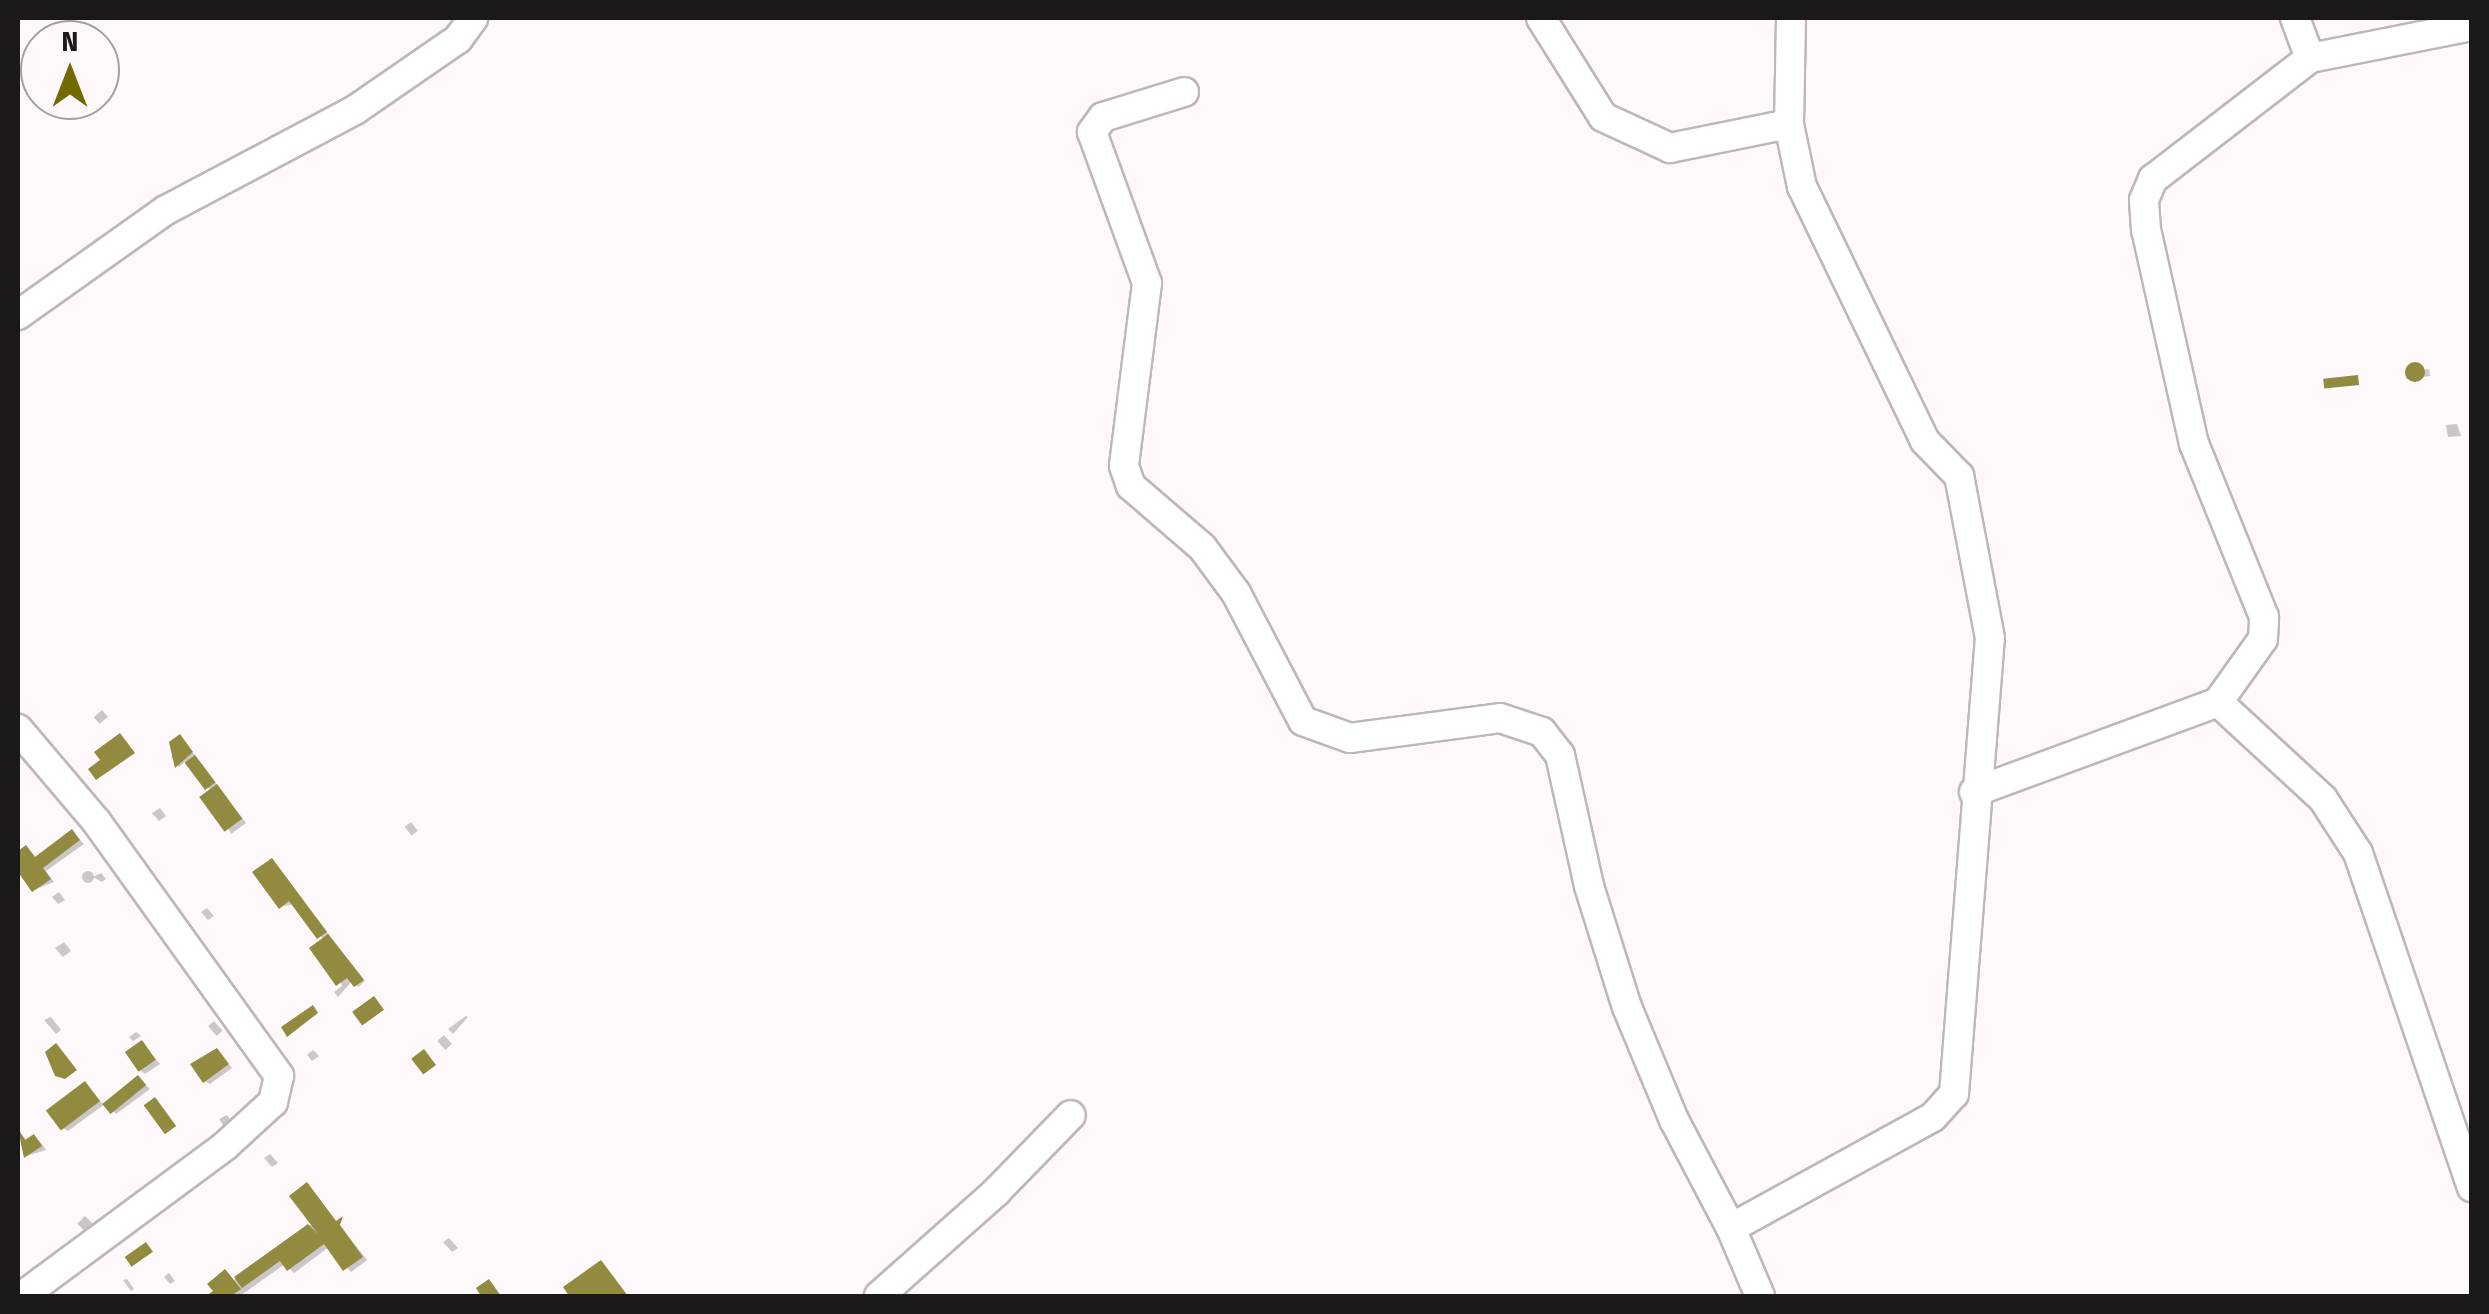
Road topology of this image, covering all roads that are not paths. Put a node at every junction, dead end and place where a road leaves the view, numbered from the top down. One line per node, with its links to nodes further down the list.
1 (473, 18): 9 (street)
2 (1541, 18): 8 (street)
3 (1791, 18): 8 (street)
4 (2296, 18): 6 (street)
5 (2472, 26): 6 (street)
6 (2310, 58): 10 (street)
7 (1184, 92): 15 (street)
8 (1789, 124): 12 (street)
9 (18, 315)
10 (2218, 702): 12 (street); 14 (street)
11 (18, 729): 16 (street)
12 (1974, 792): 15 (street)
13 (1071, 1114): 17 (street)
14 (2472, 1187)
15 (1730, 1228): 18 (street)
16 (22, 1296)
17 (879, 1296)
18 (1760, 1296)

